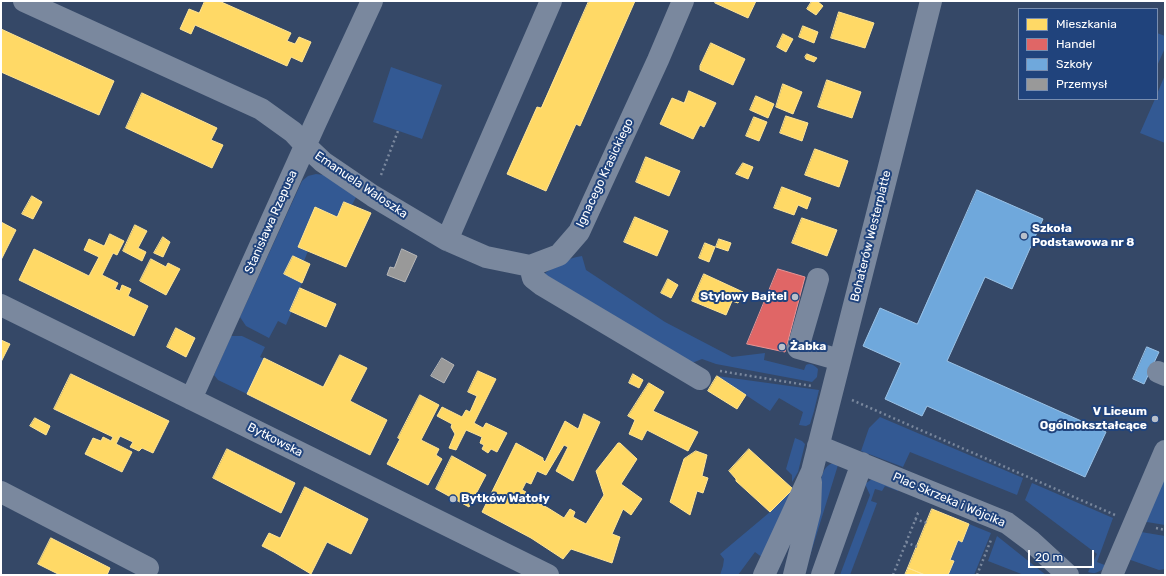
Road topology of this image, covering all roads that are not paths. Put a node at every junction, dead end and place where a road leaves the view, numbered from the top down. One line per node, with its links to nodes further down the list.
1 (24, 1): 6 (street, Emanuela Waloszka)
2 (372, 1): 7 (street, Stanisława Rzepusa)
3 (551, 1): 8 (street)
4 (683, 1): 9 (street, Ignacego Krasickiego)
5 (931, 1): 12 (street, Bohaterów Westerplatte)
6 (48, 6): 7 (street, Emanuela Waloszka)
7 (306, 146): 8 (street, Emanuela Waloszka); 14 (street, Stanisława Rzepusa)
8 (446, 240): 9 (street)
9 (530, 266): 13 (street)
10 (818, 279): 12 (street)
11 (1, 305): 14 (street, Bytkowska)
12 (840, 360): 15 (street, Bohaterów Westerplatte)
13 (700, 379)
14 (191, 399): 21 (street, Bytkowska)
15 (818, 446): 17 (street, Plac Skrzeka i Wójcika); 18 (street, Bohaterów Westerplatte)
16 (1165, 451): 26 (street)
17 (862, 464): 24 (street); 25 (street, Plac Skrzeka i Wójcika)
18 (812, 470): 22 (street, Bohaterów Westerplatte); 23 (street, Bohaterów Westerplatte)
19 (1, 492): 20 (street)
20 (148, 568)
21 (548, 575)
22 (764, 575)
23 (794, 575)
24 (822, 575)
25 (1068, 575)
26 (1112, 575)

